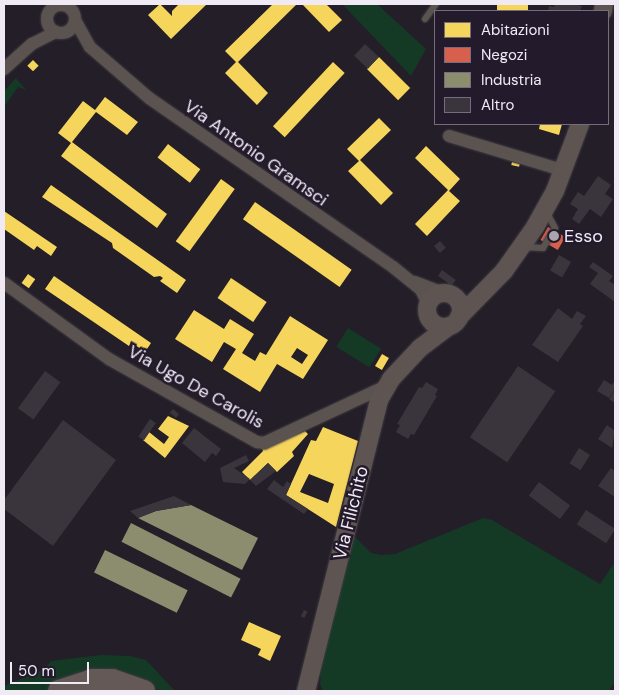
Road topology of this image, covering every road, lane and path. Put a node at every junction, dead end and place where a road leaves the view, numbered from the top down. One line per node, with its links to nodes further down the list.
1 (39, 4): 5 (street)
2 (436, 4): 4 (lane)
3 (66, 8): 5 (street); 5 (street); 6 (street, Via Antonio Gramsci)
4 (425, 19)
5 (53, 27): 6 (street, Via Antonio Gramsci); 7 (street)
6 (90, 47): 11 (street, Via Antonio Gramsci)
7 (4, 69)
8 (580, 125): 10 (street, Via Filichito)
9 (449, 136): 10 (street)
10 (562, 170): 13 (street, Via Filichito)
11 (409, 279): 14 (street, Via Antonio Gramsci); 15 (street, Via Antonio Gramsci)
12 (4, 283): 18 (street, Via Ugo De Carolis)
13 (486, 290): 14 (street); 16 (street, Via Filichito)
14 (450, 296): 15 (street); 16 (street)
15 (428, 311): 16 (street); 17 (street, Via Filichito)
16 (454, 322): 17 (street, Via Filichito)
17 (420, 348): 18 (street, Via Filichito)
18 (384, 387): 23 (street, Via Filichito)
19 (59, 691): 22 (highway)
20 (77, 691): 21 (highway)
21 (127, 691)
22 (144, 691)
23 (306, 691)

